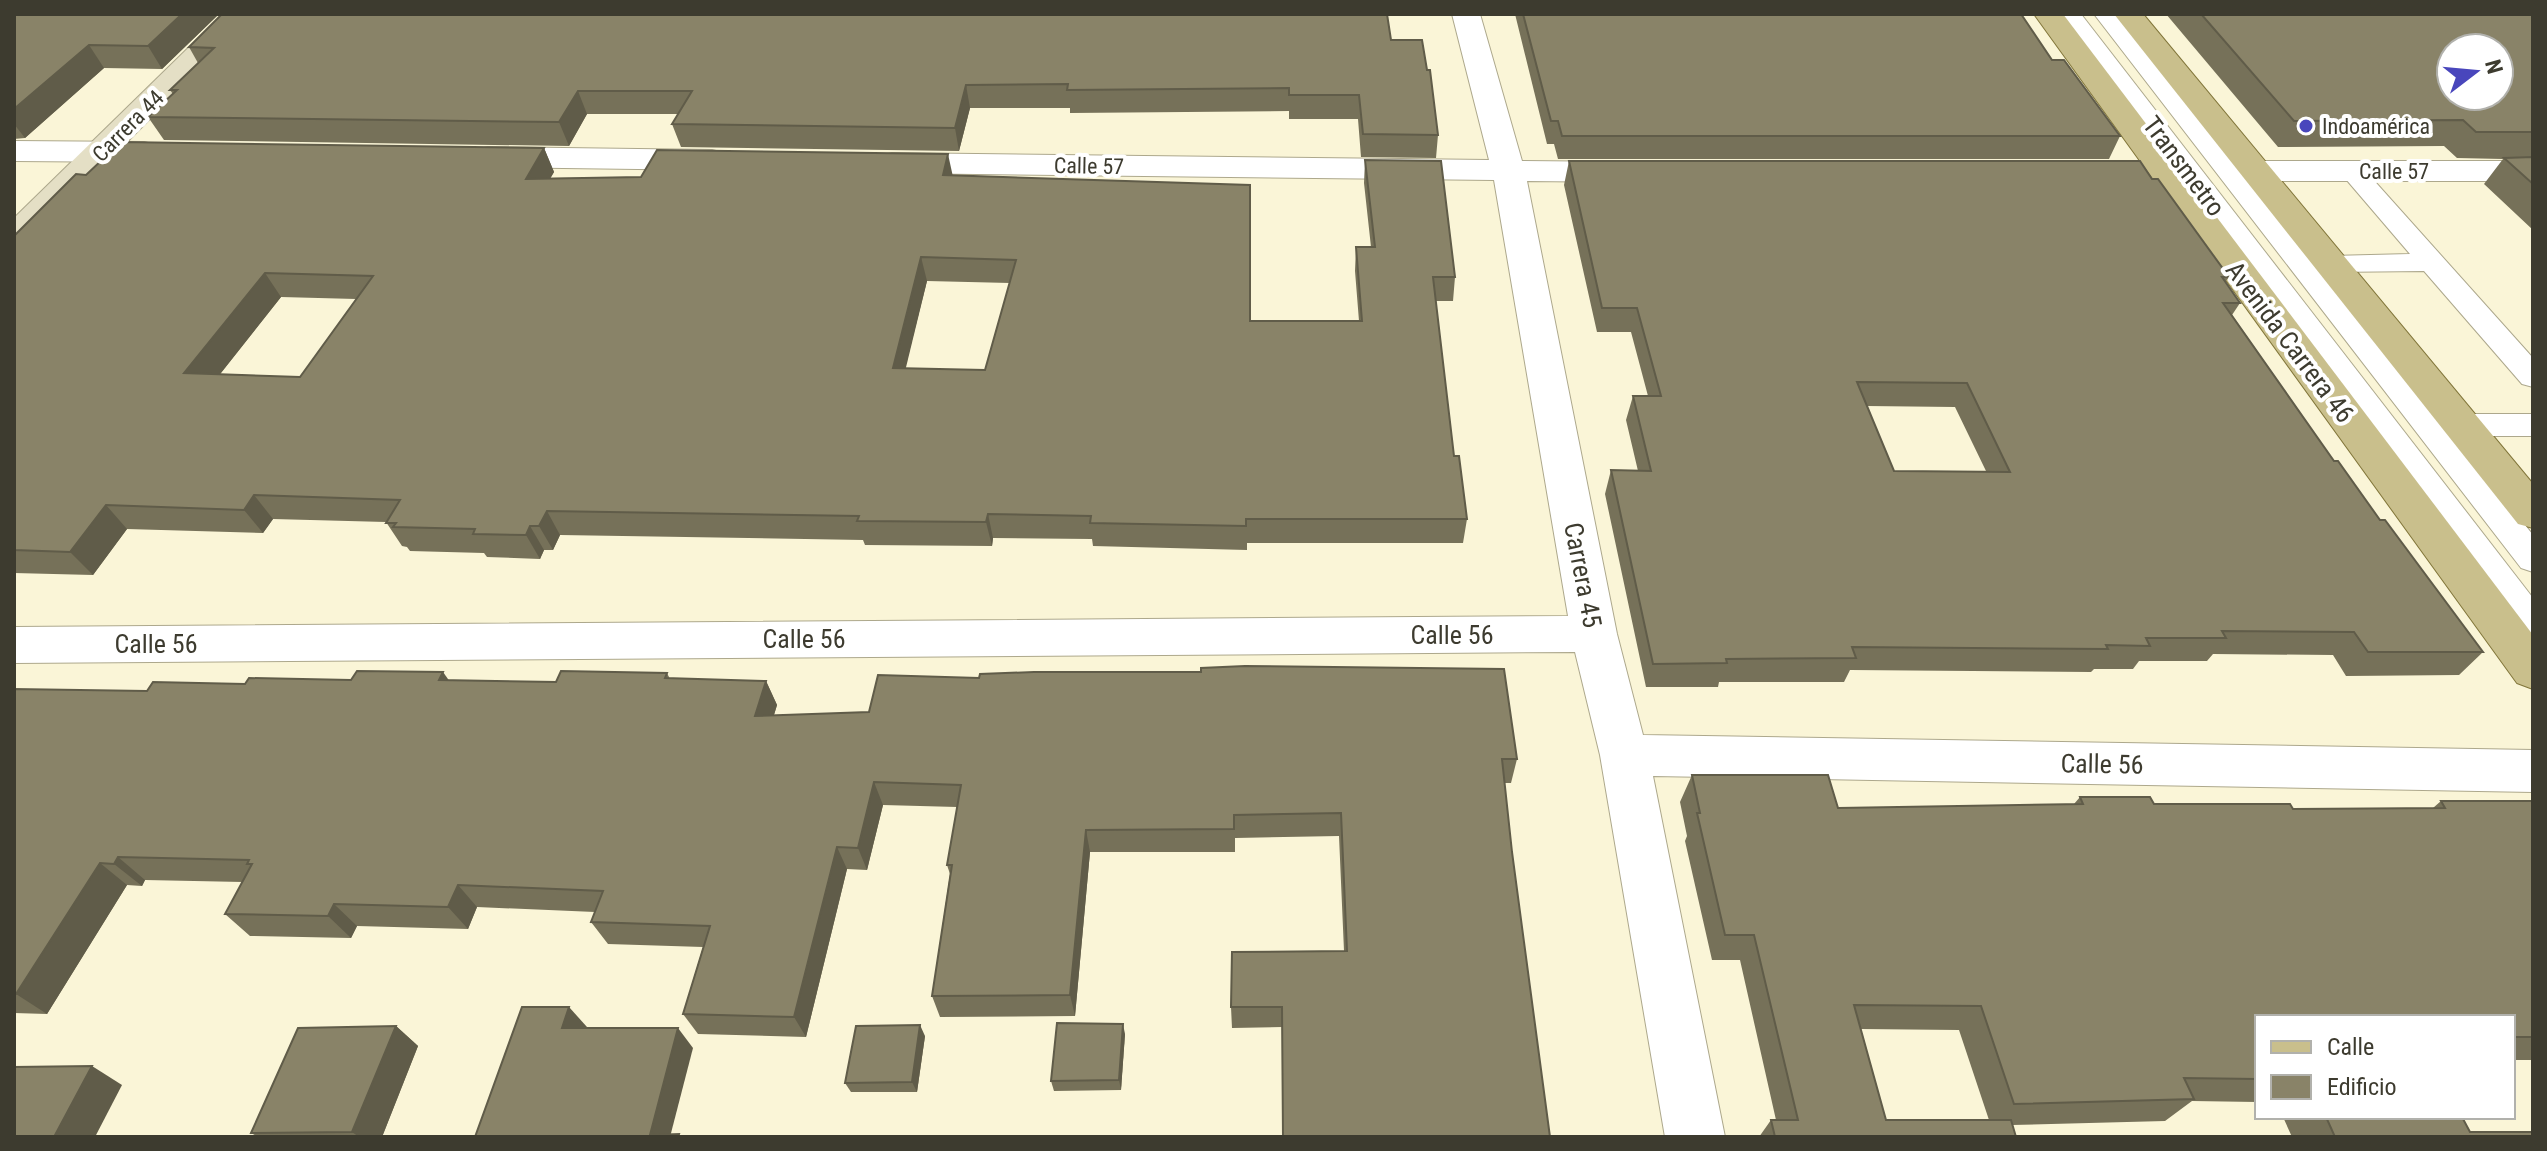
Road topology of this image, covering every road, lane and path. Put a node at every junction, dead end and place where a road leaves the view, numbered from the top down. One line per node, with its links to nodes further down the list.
1 (240, 14): 8 (street, Carrera 44)
2 (2048, 14): 19 (main road, Avenida Carrera 46)
3 (2069, 14): 28 (lane, Transmetro)
4 (2105, 14): 27 (lane, Transmetro)
5 (2128, 14): 13 (main road)
6 (1465, 17): 16 (street, Carrera 45)
7 (14, 151): 8 (street)
8 (103, 151): 9 (street); 20 (street, Carrera 44)
9 (167, 152)
10 (455, 156): 11 (street)
11 (742, 160)
12 (854, 162): 16 (street, Calle 57)
13 (2255, 171): 14 (street, Calle 57); 22 (main road)
14 (2352, 171): 15 (street, Calle 57); 21 (lane)
15 (2533, 171)
16 (1509, 172): 17 (street, Calle 57); 29 (street, Carrera 45)
17 (1651, 172)
18 (2125, 172): 19 (street)
19 (2164, 172): 31 (main road, Avenida Carrera 46)
20 (14, 237)
21 (2432, 262): 22 (lane); 23 (lane)
22 (2331, 264): 24 (main road)
23 (2533, 377)
24 (2461, 425): 25 (lane); 26 (main road)
25 (2533, 425)
26 (2533, 513)
27 (2533, 559)
28 (2533, 624)
29 (1594, 634): 30 (street, Calle 56); 32 (street, Carrera 45)
30 (14, 645)
31 (2533, 670)
32 (1624, 755): 33 (street, Calle 56); 34 (street, Carrera 45)
33 (2533, 771)
34 (1695, 1137)

